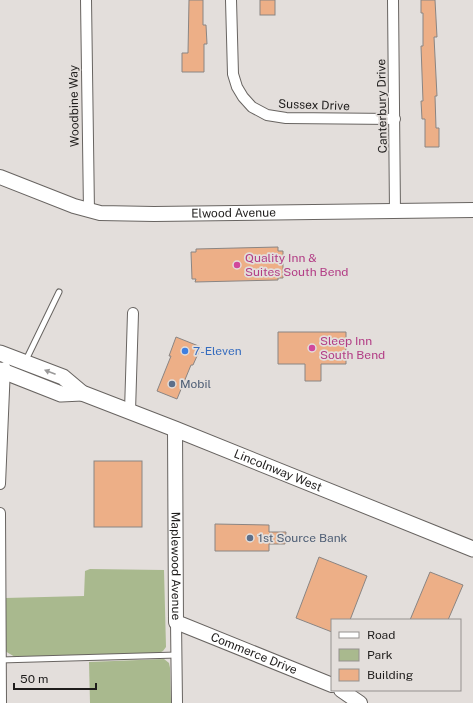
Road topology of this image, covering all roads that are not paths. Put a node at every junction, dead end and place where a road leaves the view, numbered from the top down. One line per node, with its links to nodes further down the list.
1 (86, 0): 7 (street, Woodbine Way)
2 (231, 0): 4 (street, Sussex Drive)
3 (393, 0): 4 (street, Canterbury Drive)
4 (395, 119): 8 (street, Canterbury Drive)
5 (0, 177): 7 (street, Elwood Avenue)
6 (473, 210): 8 (street, Elwood Avenue)
7 (89, 211): 8 (street, Elwood Avenue)
8 (395, 212)
9 (60, 292): 12 (lane)
10 (133, 313): 15 (street)
11 (2, 354): 12 (main road, Lincolnway West); 13 (street)
12 (25, 363): 14 (main road, Lincolnway West, one-way to 12)
13 (2, 371): 14 (main road, Lincolnway West); 17 (street)
14 (82, 393): 15 (main road, Lincolnway West)
15 (130, 411): 16 (main road, Lincolnway West)
16 (175, 429): 19 (main road, Lincolnway West); 20 (street, Maplewood Avenue)
17 (0, 484)
18 (0, 513): 22 (street)
19 (473, 549)
20 (176, 622): 21 (street, Maplewood Avenue); 23 (street, Commerce Drive)
21 (177, 655): 22 (lane); 26 (street, Maplewood Avenue)
22 (0, 660): 25 (street)
23 (331, 685)
24 (342, 691): 27 (street)
25 (1, 703)
26 (177, 703)
27 (360, 703)

